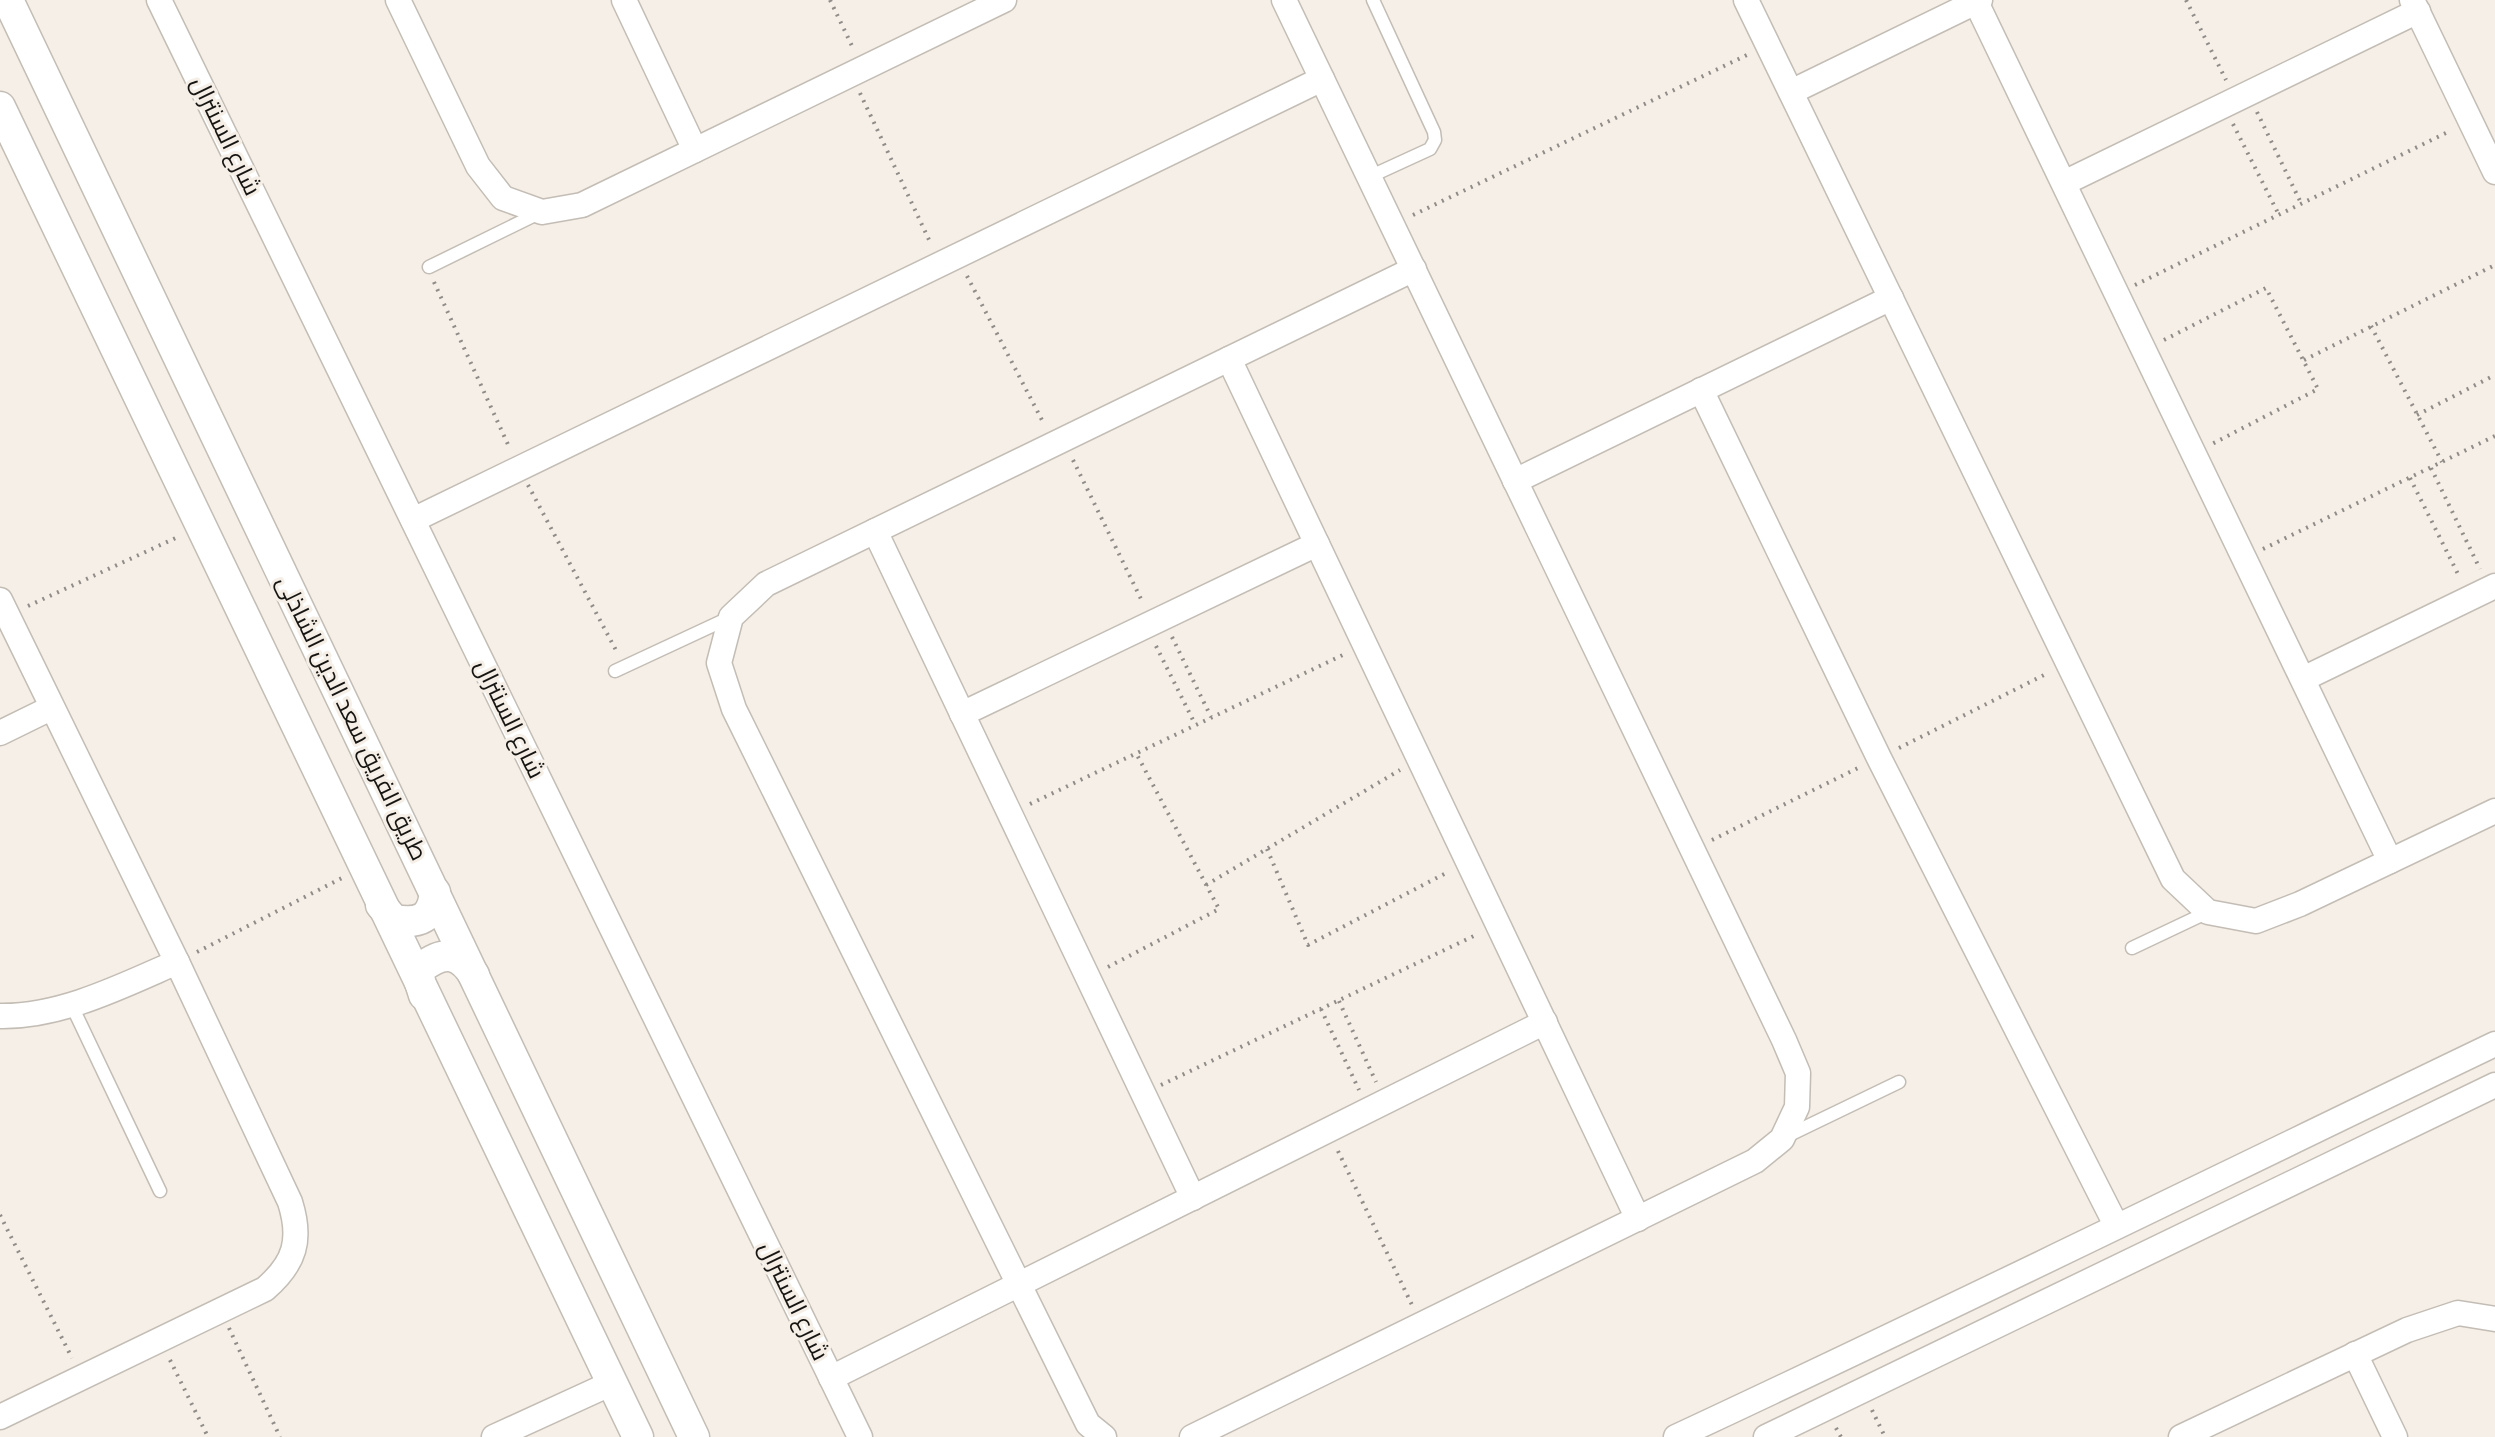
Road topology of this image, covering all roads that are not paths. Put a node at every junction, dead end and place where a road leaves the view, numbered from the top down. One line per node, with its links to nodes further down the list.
1 (8, 0): 38 (street, طريق الفريق سعد الدين الشاذلى)
2 (159, 0): 25 (street, شارع السنترال)
3 (398, 0): 18 (street)
4 (624, 0): 14 (street)
5 (1004, 0): 14 (street)
6 (1284, 0): 11 (street)
7 (1373, 0): 16 (lane)
8 (1746, 0): 12 (street)
9 (1978, 1): 12 (street); 17 (street)
10 (2415, 6): 15 (street); 17 (street)
11 (1322, 79): 16 (street); 25 (street)
12 (1791, 92): 21 (street)
13 (0, 107): 39 (street)
14 (695, 150): 18 (street)
15 (2495, 172)
16 (1369, 177): 20 (street)
17 (2064, 183): 32 (street)
18 (542, 212): 19 (lane)
19 (429, 267)
20 (1414, 269): 22 (street); 24 (street)
21 (1891, 298): 23 (street); 40 (street)
22 (1229, 359): 26 (street); 27 (street)
23 (1701, 390): 24 (street); 55 (street)
24 (1515, 481): 51 (street)
25 (413, 520): 59 (street, شارع السنترال)
26 (875, 531): 30 (street); 34 (street)
27 (1317, 544): 34 (street); 47 (street)
28 (2485, 591): 32 (street)
29 (4, 608): 33 (street)
30 (731, 617): 31 (lane); 56 (street)
31 (615, 671)
32 (2303, 679): 37 (street)
33 (51, 708): 35 (street); 42 (street)
34 (962, 714): 53 (street)
35 (0, 733)
36 (2495, 811): 37 (street)
37 (2390, 861): 40 (street)
38 (435, 892): 39 (street); 43 (street, طريق الفريق سعد الدين الشاذلى)
39 (381, 905): 44 (street)
40 (2208, 912): 41 (lane)
41 (2132, 948)
42 (177, 962): 45 (street); 61 (street)
43 (475, 977): 44 (street); 65 (street, طريق الفريق سعد الدين الشاذلى)
44 (424, 995): 60 (street)
45 (71, 1004): 46 (street); 52 (lane)
46 (0, 1016)
47 (1545, 1022): 53 (street); 54 (street)
48 (2495, 1044): 55 (street)
49 (1899, 1082): 51 (lane)
50 (2495, 1085): 70 (street)
51 (1782, 1139): 54 (street)
52 (160, 1191)
53 (1193, 1198): 56 (street)
54 (1638, 1219): 68 (street)
55 (2116, 1225): 69 (street)
56 (1019, 1284): 59 (street); 67 (street)
57 (2495, 1319): 58 (street)
58 (2355, 1354): 62 (street); 71 (street)
59 (831, 1378): 66 (street, شارع السنترال)
60 (612, 1383): 63 (street); 64 (street)
61 (0, 1417)
62 (2196, 1434)
63 (494, 1437)
64 (638, 1437)
65 (694, 1437)
66 (860, 1437)
67 (1104, 1437)
68 (1192, 1437)
69 (1676, 1437)
70 (1766, 1437)
71 (2395, 1437)

